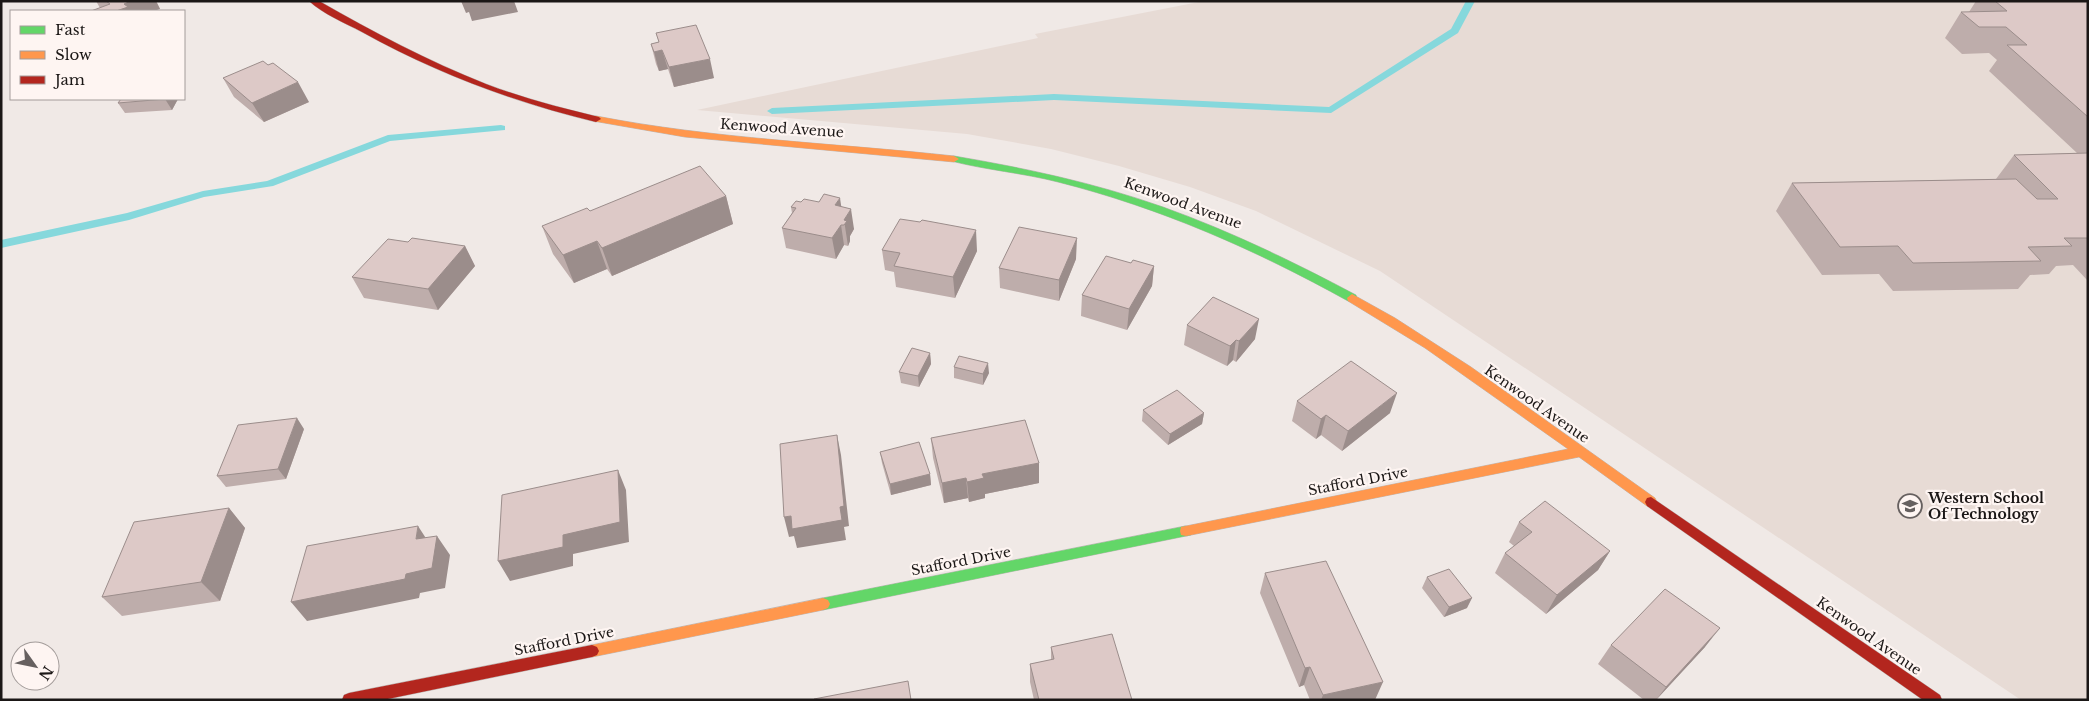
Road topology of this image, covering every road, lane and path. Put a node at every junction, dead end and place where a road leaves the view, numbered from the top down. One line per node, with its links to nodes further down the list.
1 (313, 1): 2 (street, Kenwood Avenue)
2 (1579, 452): 3 (street, Stafford Drive); 4 (street, Kenwood Avenue)
3 (349, 700)
4 (1935, 700)

